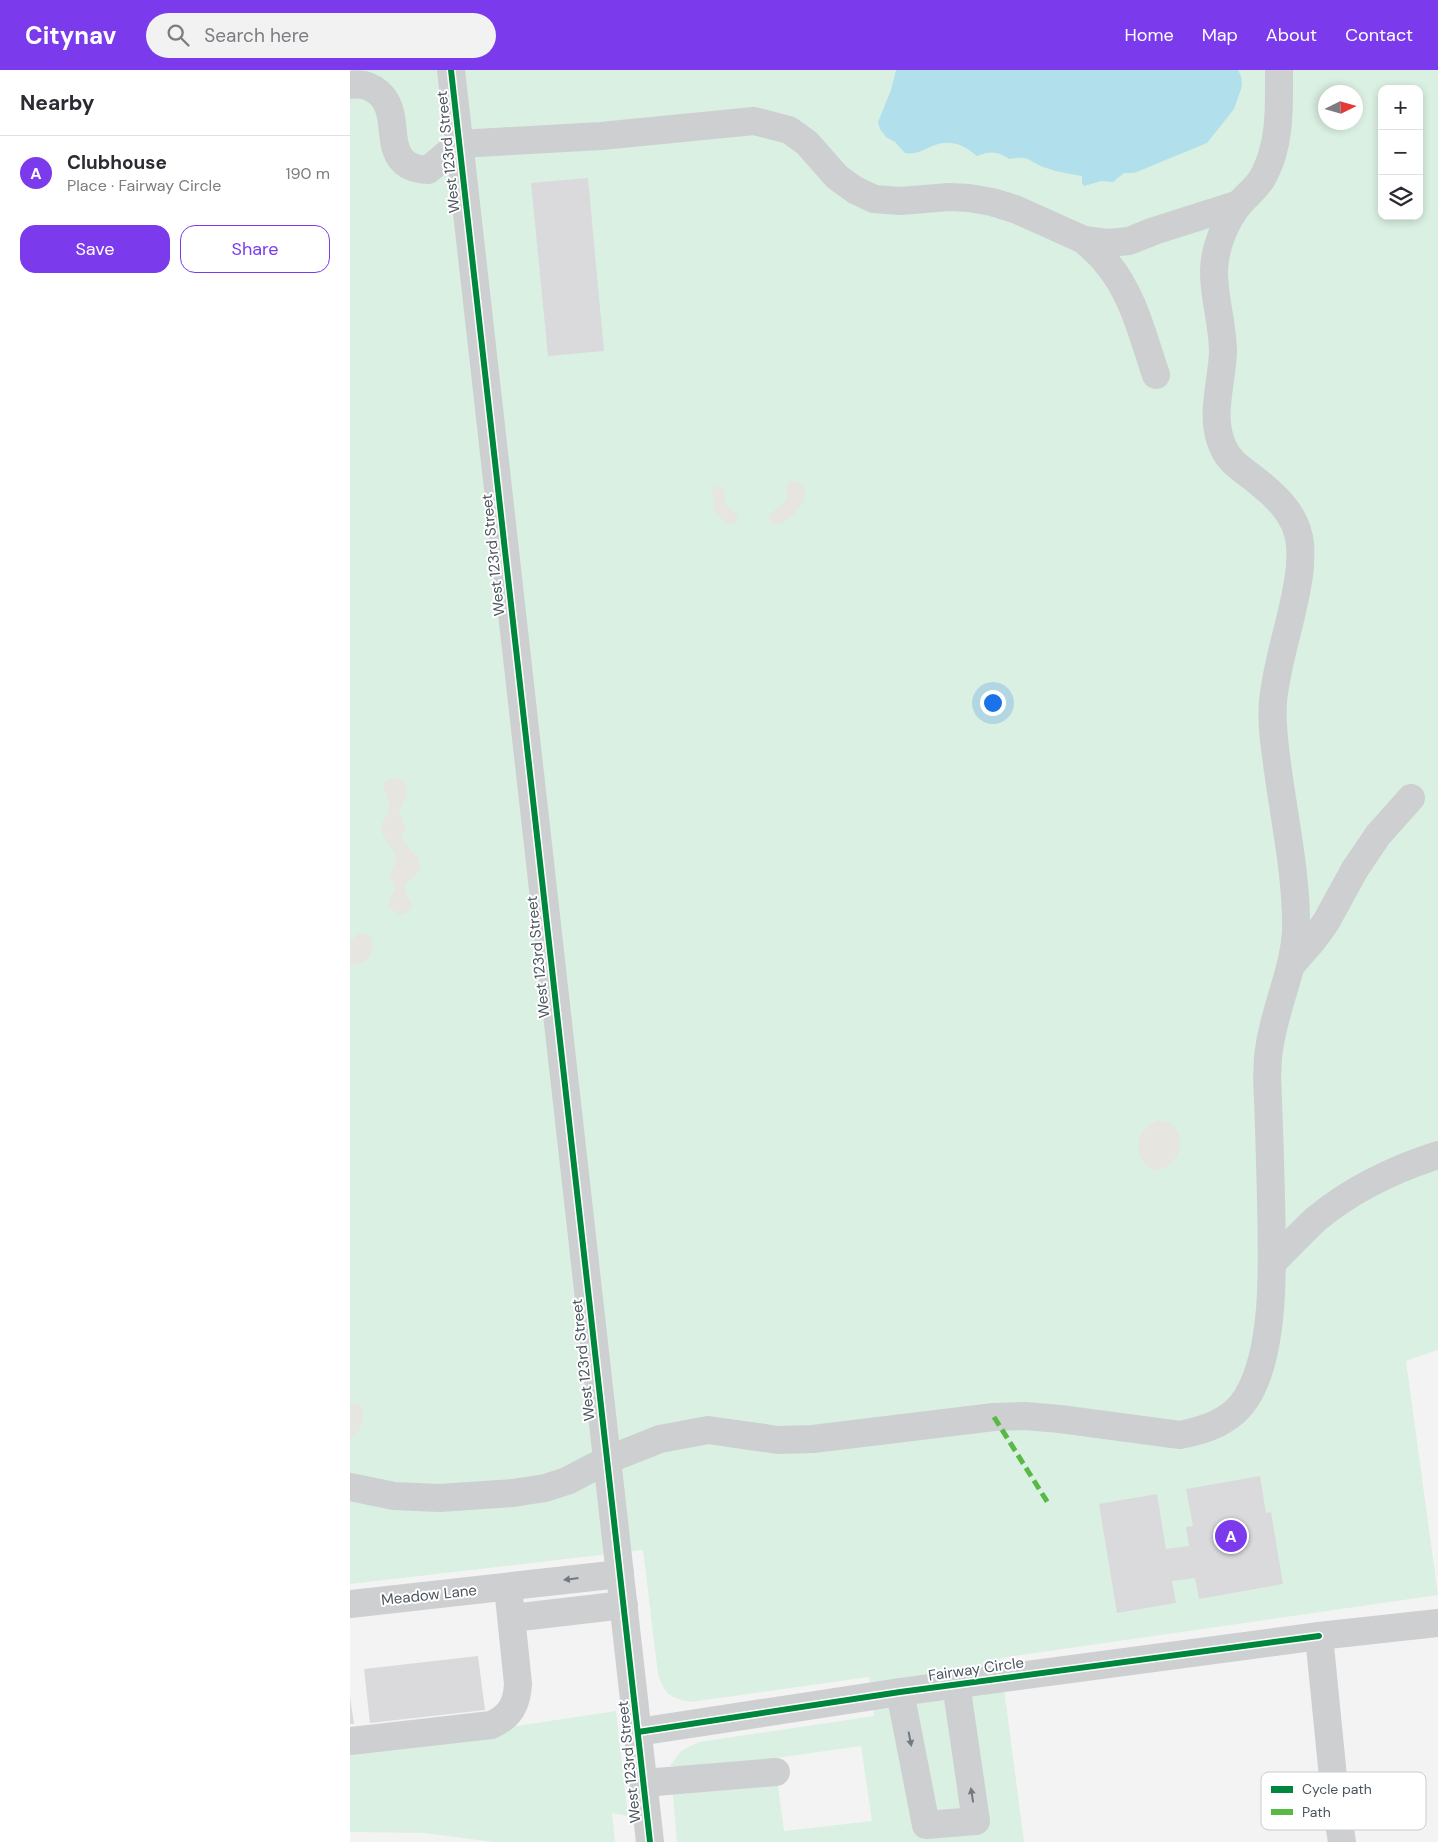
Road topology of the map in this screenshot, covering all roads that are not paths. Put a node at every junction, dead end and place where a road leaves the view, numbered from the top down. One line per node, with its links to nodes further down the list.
1 (451, 70): 4 (street, West 123rd Street)
2 (1279, 70): 5 (street)
3 (350, 85): 4 (street)
4 (459, 144): 6 (street); 12 (street, West 123rd Street)
5 (1239, 204): 6 (street); 9 (street)
6 (1084, 240): 7 (street)
7 (1156, 374)
8 (1412, 798): 9 (street)
9 (1292, 964): 11 (street)
10 (1438, 1154): 11 (street)
11 (1272, 1263): 12 (street)
12 (607, 1460): 13 (street); 14 (street, West 123rd Street)
13 (350, 1487)
14 (620, 1574): 15 (street, Meadow Lane, one-way to 15); 17 (street, West 123rd Street)
15 (508, 1587): 16 (street, Meadow Lane); 18 (street)
16 (350, 1604)
17 (624, 1605): 18 (street); 23 (street, West 123rd Street)
18 (512, 1618): 24 (street)
19 (1438, 1623): 20 (street, Fairway Circle)
20 (1319, 1636): 21 (street, Fairway Circle); 26 (street)
21 (956, 1684): 22 (street, Fairway Circle); 22 (street, one-way to 21)
22 (900, 1692): 23 (street, Fairway Circle)
23 (638, 1732): 27 (street, West 123rd Street)
24 (350, 1741)
25 (776, 1772): 27 (street)
26 (1333, 1772)
27 (644, 1783): 28 (street, West 123rd Street)
28 (650, 1842)

